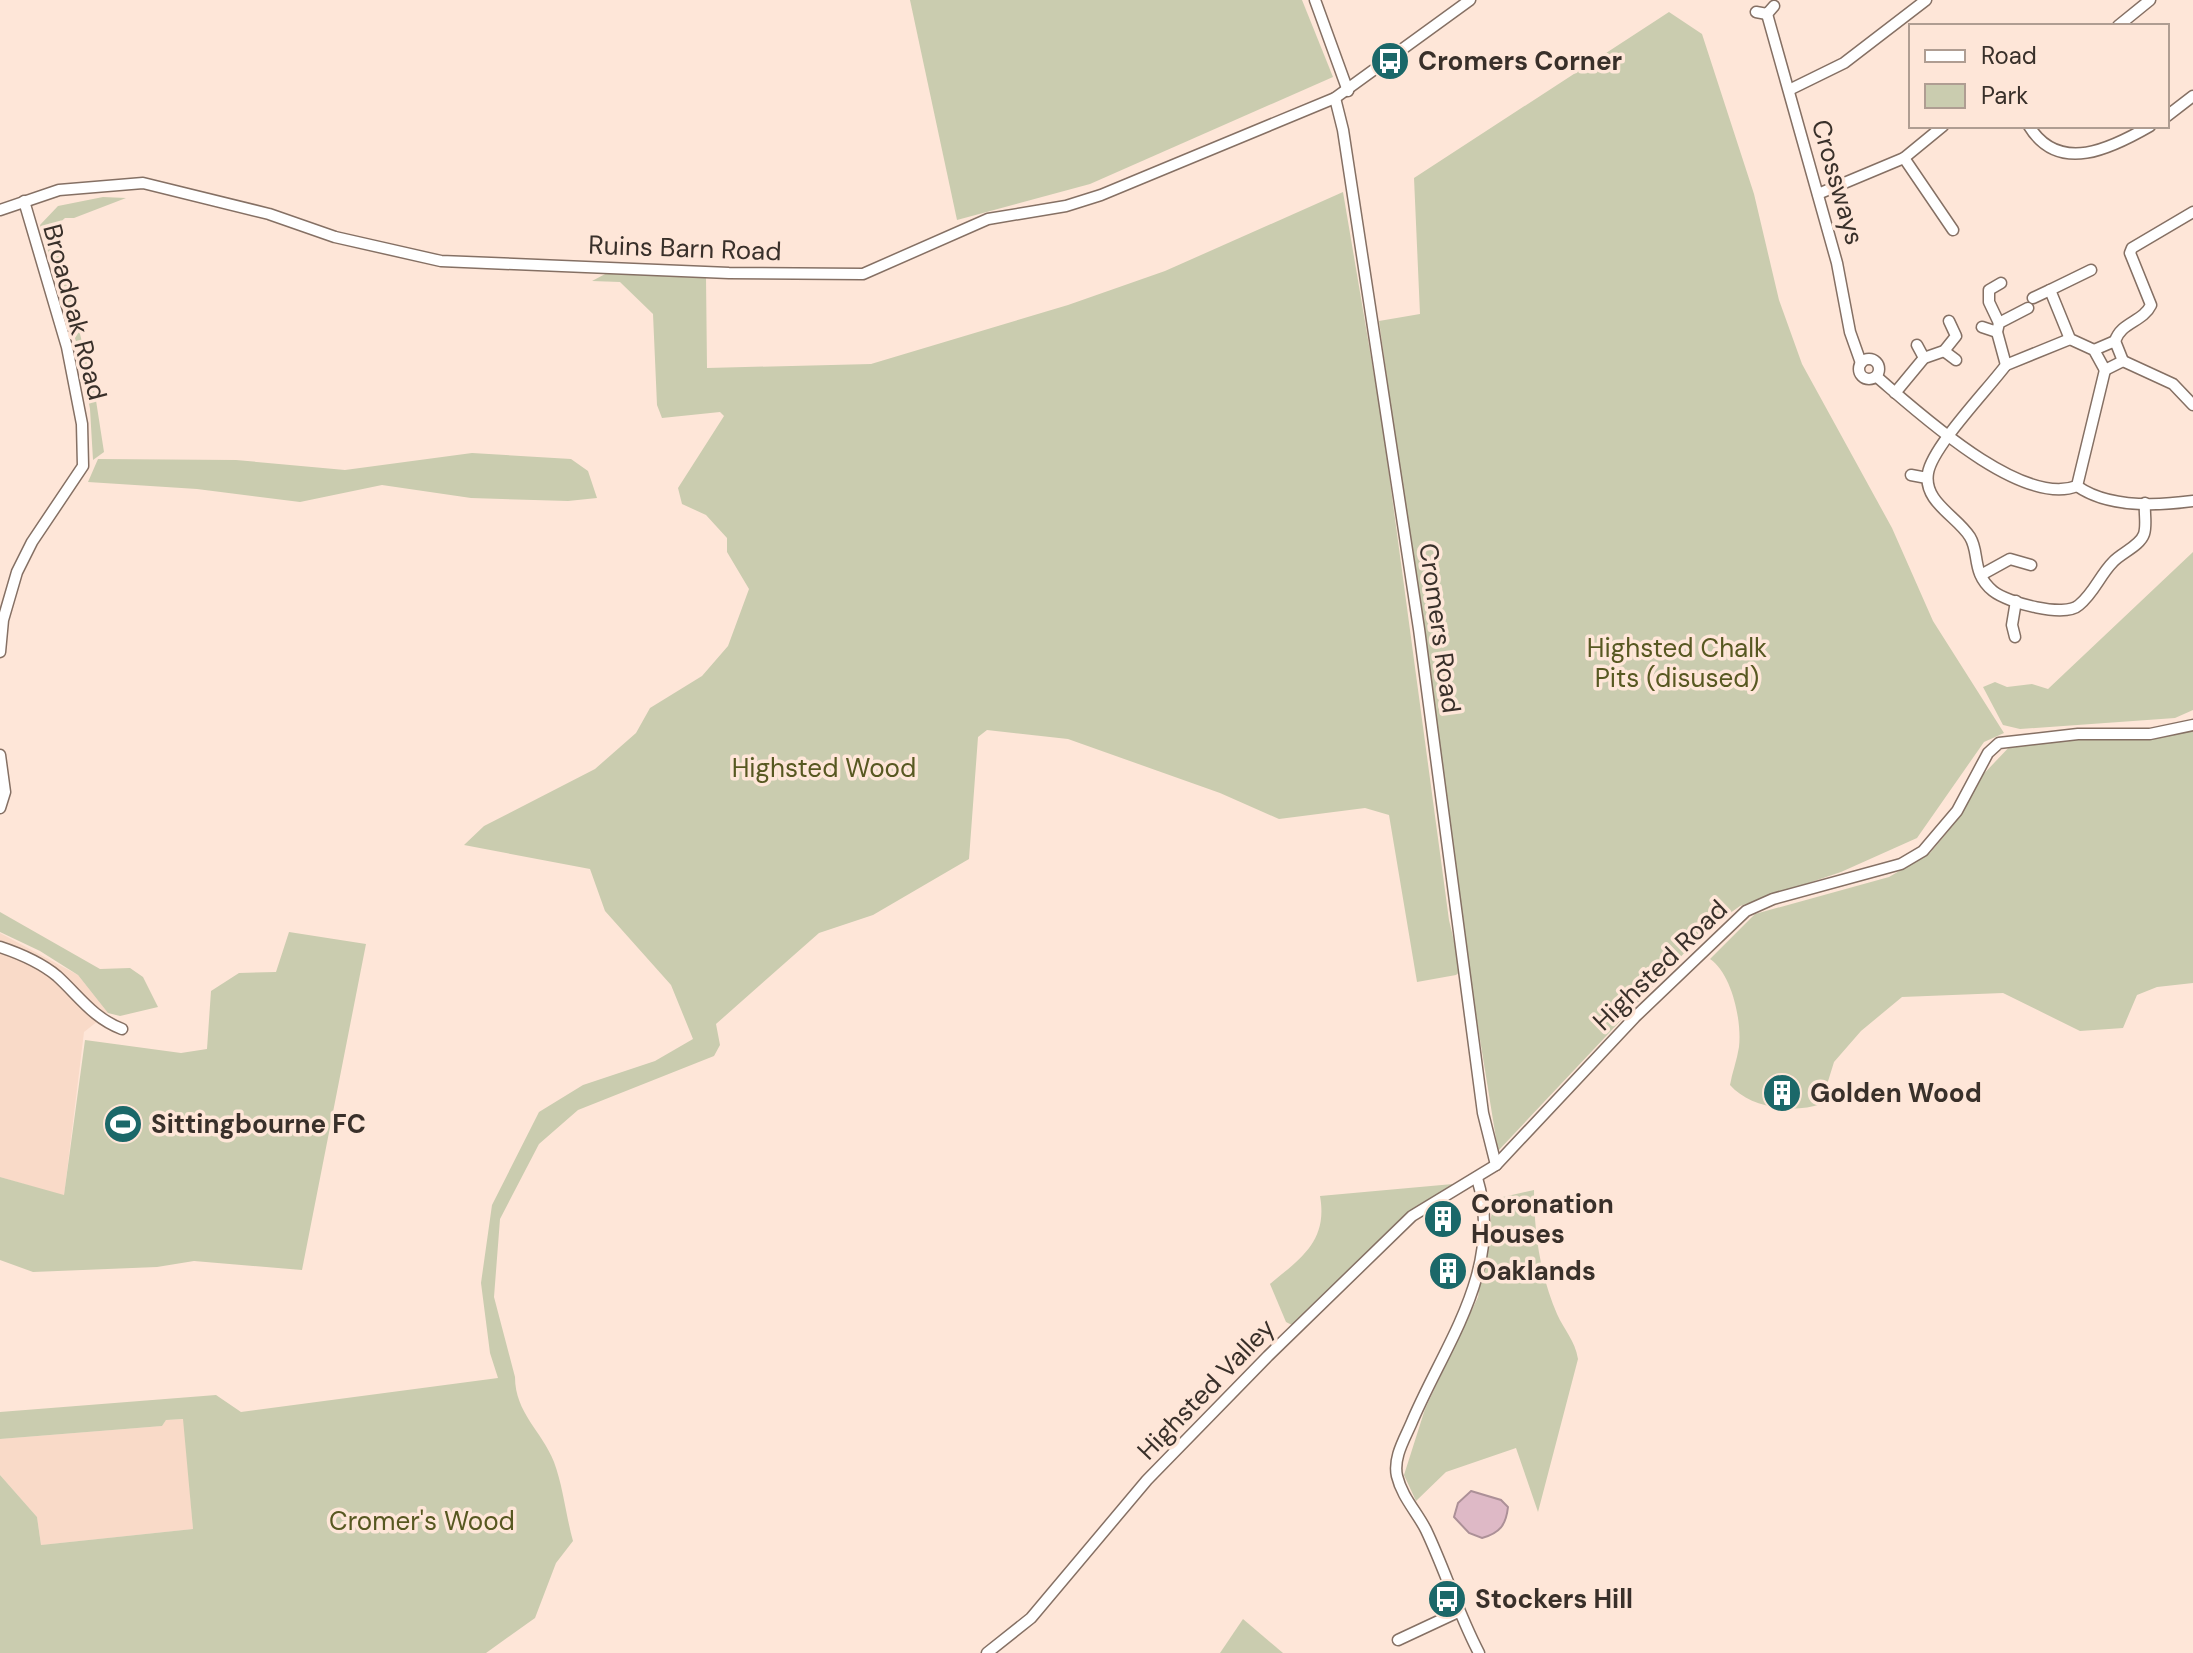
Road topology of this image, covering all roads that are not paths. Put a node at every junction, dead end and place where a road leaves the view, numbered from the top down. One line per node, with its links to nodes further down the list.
1 (1315, 0): 8 (street)
2 (1470, 0): 8 (street, Ruins Barn Road)
3 (1926, 0): 7 (street)
4 (2150, 0): 6 (street)
5 (1766, 11): 7 (street, Crossways)
6 (2120, 24)
7 (1789, 90): 16 (street, Crossways)
8 (1348, 91): 10 (street, Ruins Barn Road)
9 (2193, 96): 11 (street)
10 (1335, 98): 17 (street, Ruins Barn Road); 56 (street, Cromers Road)
11 (2169, 114)
12 (1941, 128): 15 (street)
13 (2031, 128): 14 (street)
14 (2146, 128)
15 (1904, 158): 16 (street); 20 (street)
16 (1818, 194): 37 (street, Crossways)
17 (24, 201): 18 (street, Ruins Barn Road); 48 (street, Broadoak Road)
18 (0, 210)
19 (2193, 212): 28 (street)
20 (1953, 230)
21 (2091, 270): 23 (street)
22 (2001, 283): 26 (street)
23 (2050, 290): 26 (street); 27 (street)
24 (1949, 321): 31 (street)
25 (1982, 327): 26 (street)
26 (1998, 327): 35 (street)
27 (2070, 339): 30 (street); 35 (street)
28 (2115, 341): 30 (street); 34 (street)
29 (1917, 345): 32 (street)
30 (2094, 350): 36 (street)
31 (1944, 351): 32 (street); 33 (street)
32 (1924, 358): 37 (street)
33 (1956, 360)
34 (2123, 361): 36 (street); 38 (street)
35 (2006, 365): 39 (street)
36 (2105, 370): 42 (street)
37 (1895, 393): 39 (street, Crossways)
38 (2193, 405)
39 (1949, 437): 41 (street); 42 (street, Crossways)
40 (1911, 475): 41 (street)
41 (1927, 478): 46 (street)
42 (2077, 486): 44 (street, Crossways)
43 (2191, 501): 44 (street, Crossways)
44 (2145, 503): 47 (street)
45 (2031, 565): 46 (street)
46 (1981, 575): 47 (street)
47 (2016, 601): 49 (street)
48 (3, 608): 50 (street, Broadoak Road)
49 (2015, 637)
50 (0, 652)
51 (2193, 725): 56 (street, Highsted Road)
52 (0, 755): 53 (street)
53 (0, 808)
54 (0, 947): 55 (street)
55 (122, 1029)
56 (1496, 1165): 57 (street, Highsted Road)
57 (1477, 1178): 58 (street); 60 (street, Highsted Valley)
58 (1458, 1612): 59 (street); 61 (street)
59 (1398, 1640)
60 (987, 1653)
61 (1479, 1653)

